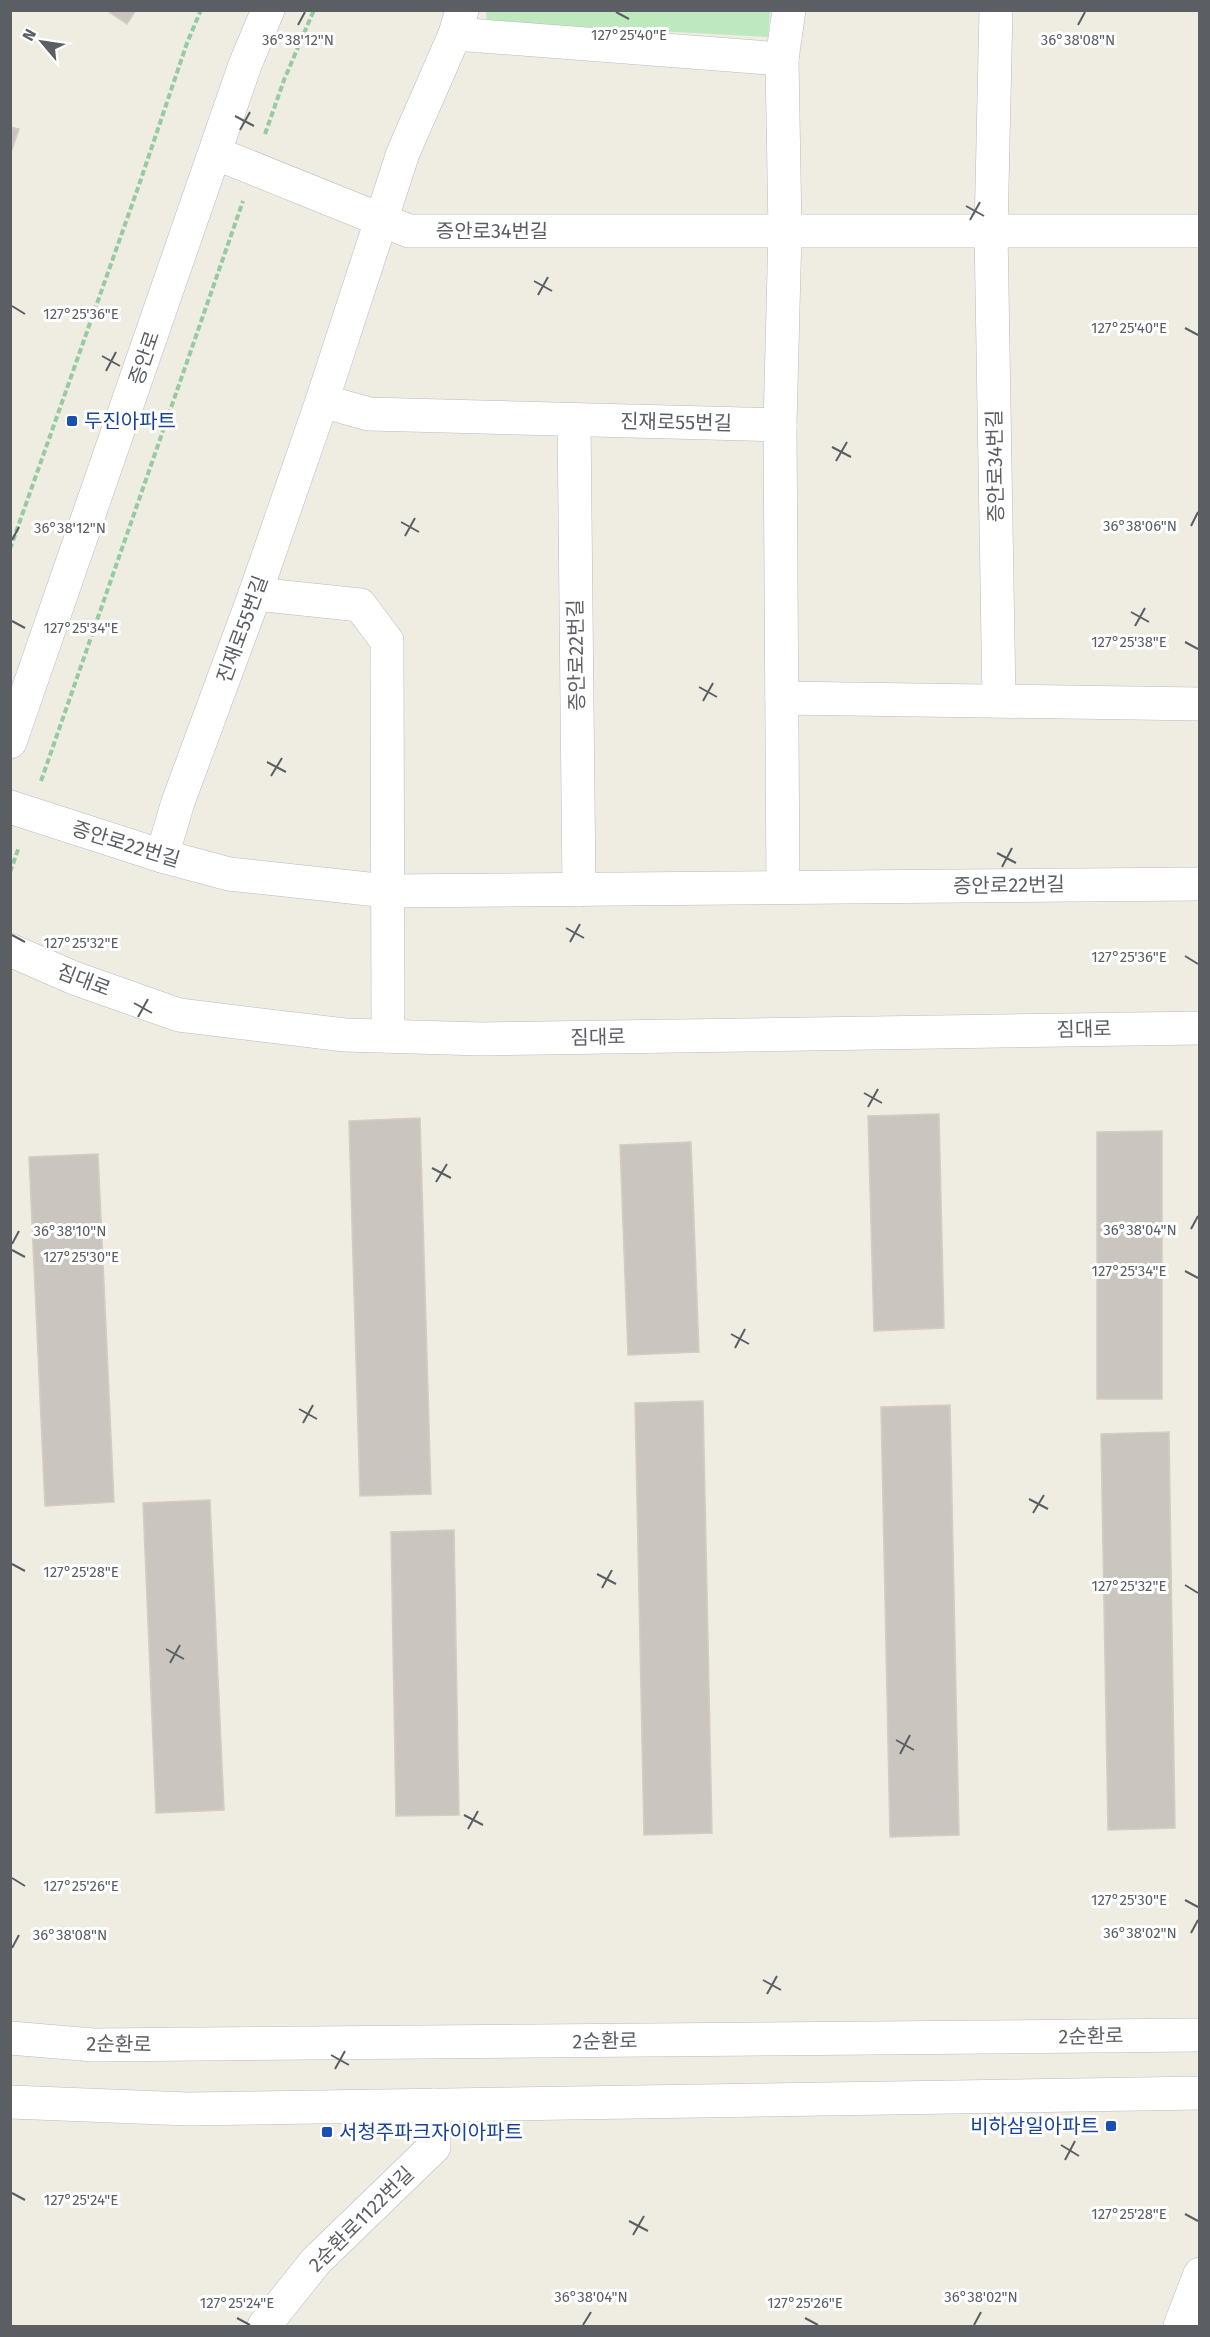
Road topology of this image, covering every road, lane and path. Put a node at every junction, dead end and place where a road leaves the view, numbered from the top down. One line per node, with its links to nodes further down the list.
1 (201, 10): 17 (path)
2 (268, 10): 8 (street, 증안로)
3 (314, 10): 9 (path)
4 (789, 10): 7 (street)
5 (996, 10): 12 (street, 증안로34번길)
6 (459, 22): 7 (street, 진재로55번길); 10 (street, 진재로55번길)
7 (782, 59): 11 (street)
8 (215, 153): 9 (street, 증안로34번길); 22 (street, 증안로)
9 (254, 169): 10 (street, 증안로34번길); 23 (path)
10 (380, 220): 11 (street, 증안로34번길); 14 (street, 진재로55번길)
11 (785, 231): 12 (street, 증안로34번길); 16 (street)
12 (991, 231): 13 (street, 증안로34번길); 20 (street, 증안로34번길)
13 (1200, 231)
14 (322, 402): 15 (street, 진재로55번길); 18 (street, 진재로55번길)
15 (574, 420): 16 (street, 진재로55번길); 30 (street, 증안로22번길)
16 (780, 425): 19 (street)
17 (10, 549)
18 (255, 594): 26 (street, 진재로55번길); 31 (street)
19 (782, 698): 20 (street); 29 (street)
20 (999, 700): 21 (street)
21 (1200, 704)
22 (10, 741)
23 (41, 782)
24 (10, 807): 26 (street, 증안로22번길)
25 (22, 838): 27 (path)
26 (162, 856): 31 (street, 증안로22번길)
27 (10, 872)
28 (1200, 884): 29 (street, 증안로22번길)
29 (783, 887): 30 (street, 증안로22번길)
30 (579, 890): 31 (street, 증안로22번길)
31 (387, 891): 34 (street)
32 (10, 950): 34 (street, 짐대로)
33 (1200, 1028): 34 (street, 짐대로)
34 (388, 1036)
35 (1200, 2035): 36 (street, 2순환로)
36 (10, 2038)
37 (1200, 2093): 39 (street)
38 (10, 2102): 39 (street)
39 (435, 2105): 41 (street, 2순환로1122번길)
40 (1200, 2274): 42 (street)
41 (264, 2326)
42 (1180, 2326)

